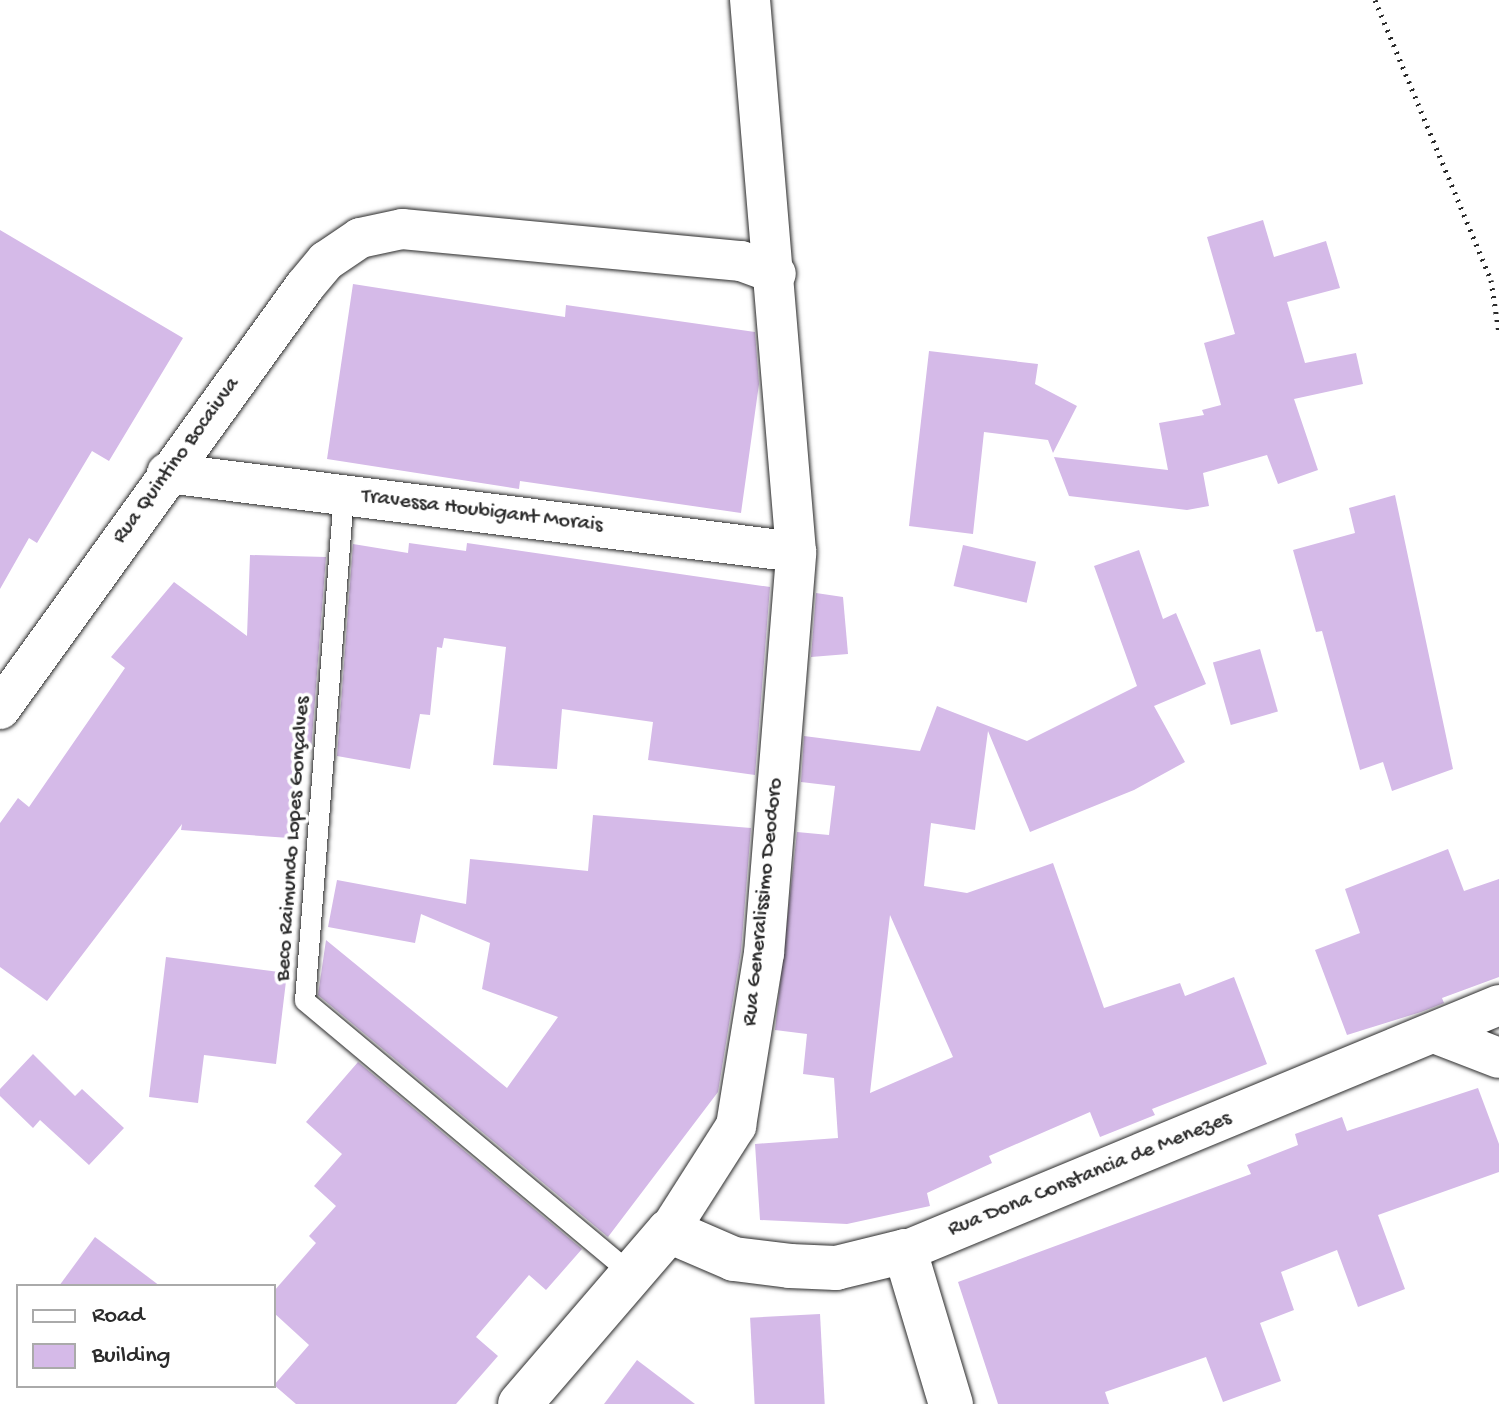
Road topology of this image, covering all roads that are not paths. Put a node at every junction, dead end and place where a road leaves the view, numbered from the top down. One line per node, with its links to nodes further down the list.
1 (750, 0): 2 (street, Rua Generalissimo Deodoro)
2 (776, 274): 3 (street, Rua Quintino Bocaiuva); 5 (street, Rua Generalissimo Deodoro)
3 (167, 473): 4 (street, Travessa Houbigant Morais); 6 (street, Rua Quintino Bocaiuva)
4 (344, 494): 5 (street, Travessa Houbigant Morais); 12 (lane, Beco Raimundo Lopes Gonçalves)
5 (796, 552): 10 (street, Rua Generalissimo Deodoro)
6 (0, 709)
7 (1499, 1005): 8 (street, Rua Dona Constancia de Menezes)
8 (1437, 1034): 9 (street); 11 (street, Rua Dona Constancia de Menezes)
9 (1499, 1058)
10 (669, 1231): 11 (street, Rua Dona Constancia de Menezes); 12 (street)
11 (905, 1251): 14 (street)
12 (632, 1274): 13 (street)
13 (520, 1404)
14 (951, 1404)

